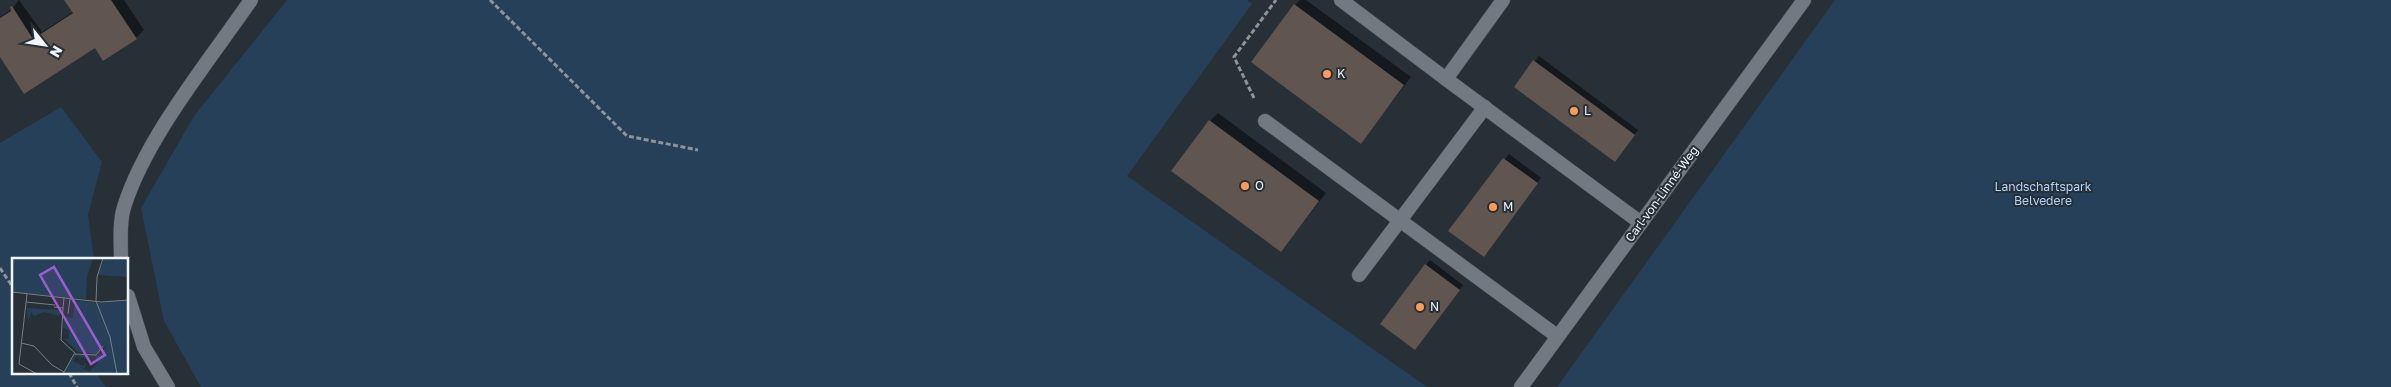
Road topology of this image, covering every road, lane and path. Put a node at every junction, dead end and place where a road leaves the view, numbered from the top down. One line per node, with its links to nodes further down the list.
1 (251, 0): 13 (street)
2 (490, 0): 10 (path)
3 (1276, 0): 9 (path)
4 (1341, 0): 7 (street)
5 (1504, 0): 7 (street)
6 (1804, 0): 12 (street, Carl-von-Linné-Weg)
7 (1446, 79): 8 (street)
8 (1485, 107): 11 (street); 12 (street)
9 (1265, 121): 11 (street)
10 (698, 150)
11 (1400, 221): 15 (street); 18 (street)
12 (1641, 223): 18 (street, Carl-von-Linné-Weg)
13 (121, 258)
14 (0, 268): 16 (path)
15 (1359, 275)
16 (12, 286)
17 (129, 299): 21 (street)
18 (1557, 336): 22 (street, Carl-von-Linné-Weg)
19 (69, 374): 20 (path)
20 (77, 387)
21 (168, 387)
22 (1521, 387)

